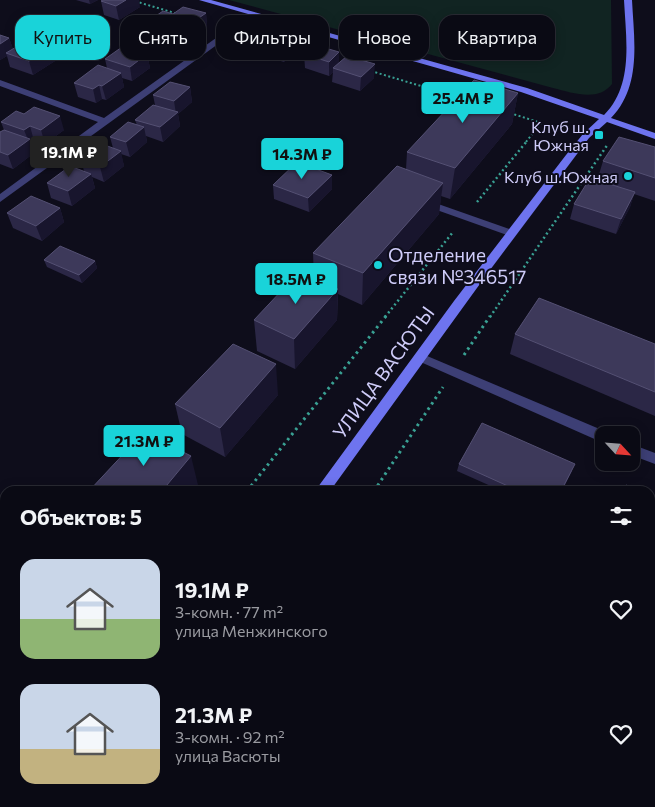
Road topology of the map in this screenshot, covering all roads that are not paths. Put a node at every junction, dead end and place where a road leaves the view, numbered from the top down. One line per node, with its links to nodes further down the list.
1 (203, 0): 3 (street)
2 (628, 0): 7 (street, УЛИЦА ВАСЮТЫ)
3 (254, 15)
4 (329, 36): 7 (street)
5 (216, 42): 8 (street)
6 (0, 83): 8 (street)
7 (608, 118): 9 (street); 12 (street, УЛИЦА ВАСЮТЫ)
8 (105, 121): 10 (street)
9 (655, 136)
10 (0, 199)
11 (415, 199): 12 (street)
12 (511, 233): 13 (street, УЛИЦА ВАСЮТЫ)
13 (420, 357): 14 (street); 17 (street, УЛИЦА ВАСЮТЫ)
14 (595, 433)
15 (640, 453): 16 (street)
16 (655, 460)
17 (326, 486)

